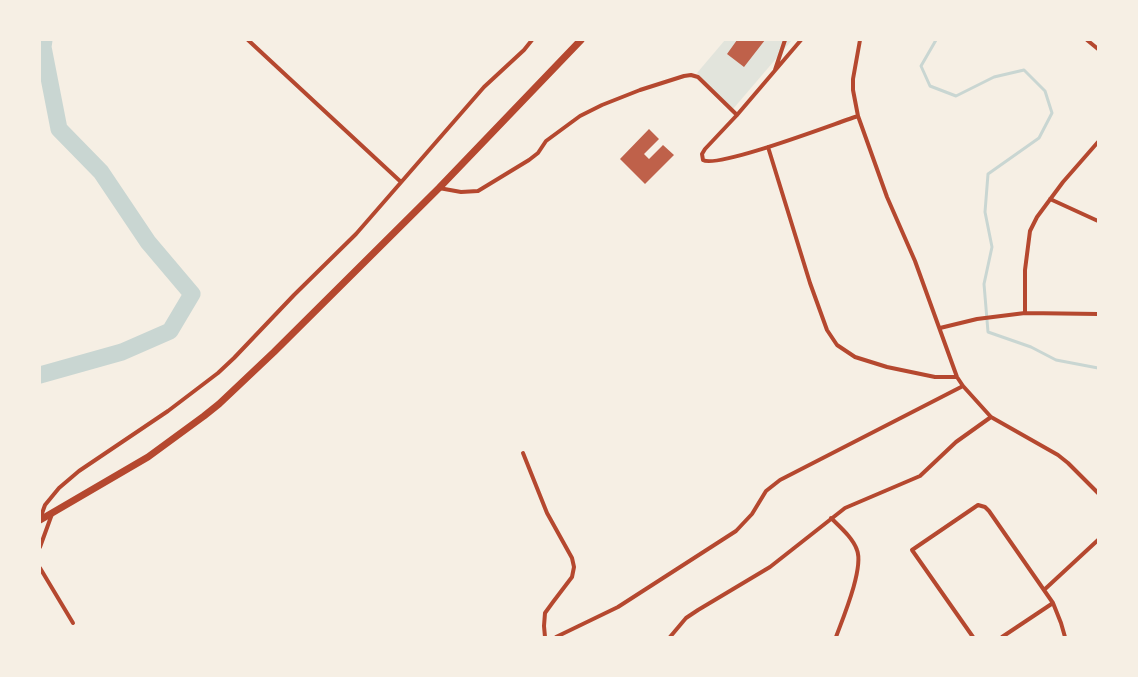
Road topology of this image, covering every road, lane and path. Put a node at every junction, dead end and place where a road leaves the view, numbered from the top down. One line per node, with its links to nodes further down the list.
1 (248, 40): 14 (street)
2 (532, 40): 14 (street)
3 (581, 40): 15 (highway)
4 (785, 40): 9 (street)
5 (801, 40): 9 (street)
6 (860, 40): 11 (street)
7 (1087, 40): 8 (street)
8 (1098, 48)
9 (775, 72): 10 (street)
10 (737, 115): 13 (street); 15 (street)
11 (858, 116): 13 (street); 20 (street)
12 (1098, 142): 16 (street)
13 (768, 147): 21 (street)
14 (400, 182): 28 (street)
15 (439, 188): 26 (highway)
16 (1050, 199): 17 (street); 18 (street)
17 (1098, 221)
18 (1025, 313): 19 (street); 20 (street)
19 (1098, 314)
20 (940, 328): 21 (street)
21 (957, 376): 22 (street)
22 (963, 386): 23 (street); 36 (street)
23 (991, 417): 25 (street); 27 (street)
24 (523, 453): 35 (street)
25 (1098, 493)
26 (52, 514): 28 (highway); 30 (street)
27 (831, 518): 37 (street); 38 (street)
28 (40, 520)
29 (1098, 540): 32 (street)
30 (40, 547)
31 (40, 568): 34 (street)
32 (1044, 590): 33 (street); 39 (street)
33 (1053, 603): 40 (street); 41 (street)
34 (73, 623)
35 (545, 637)
36 (556, 637)
37 (670, 637)
38 (836, 637)
39 (973, 637)
40 (1002, 637)
41 (1065, 637)

